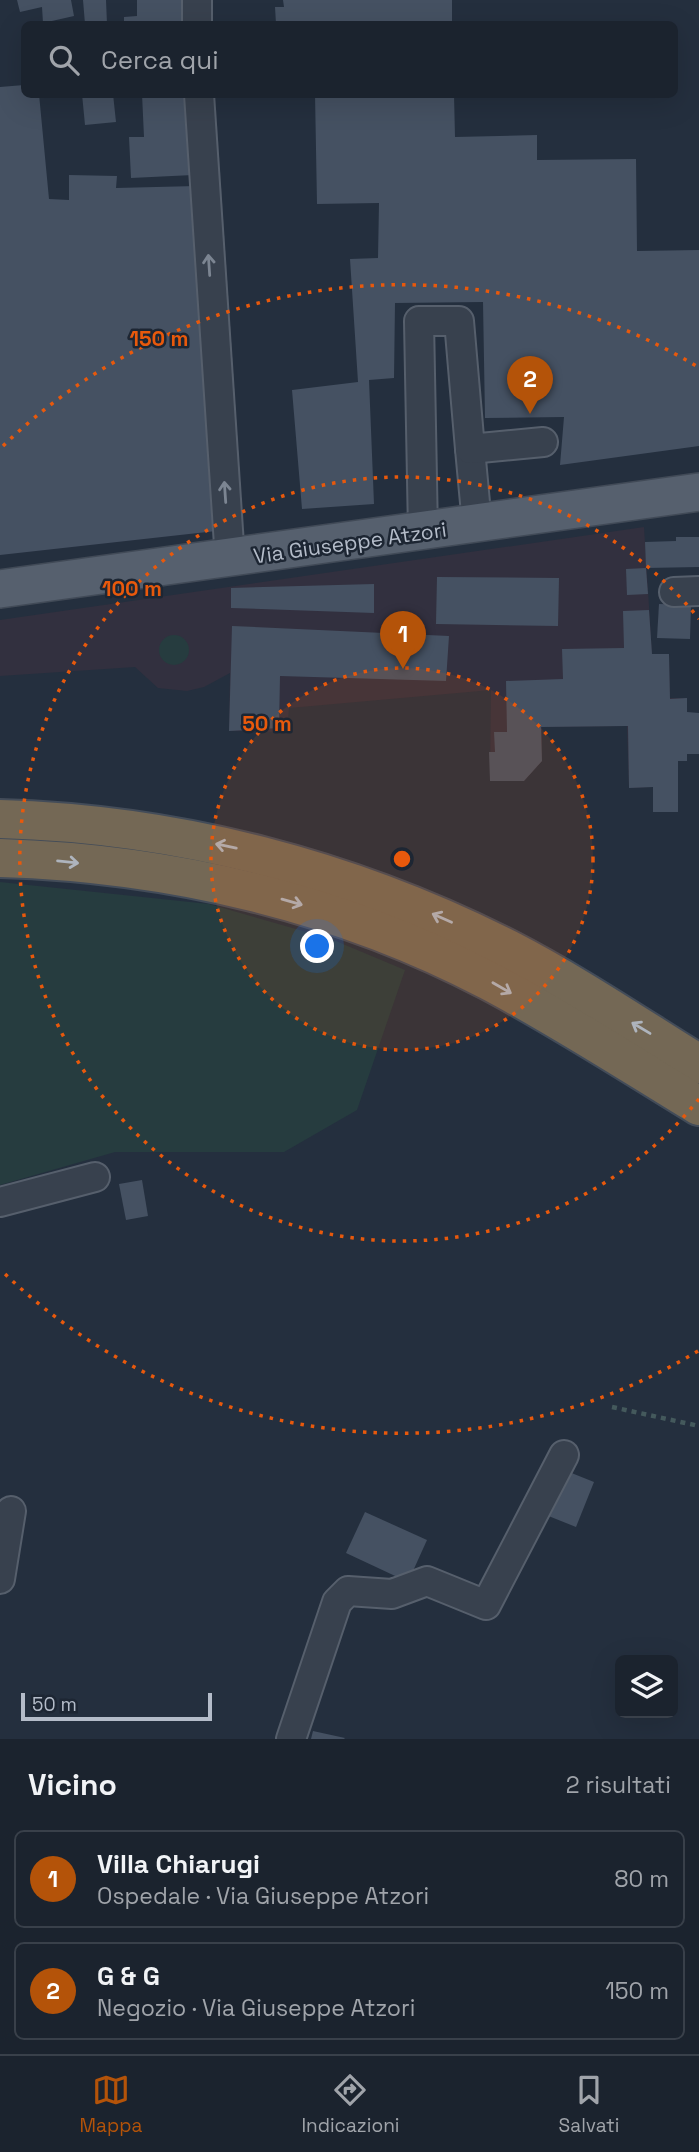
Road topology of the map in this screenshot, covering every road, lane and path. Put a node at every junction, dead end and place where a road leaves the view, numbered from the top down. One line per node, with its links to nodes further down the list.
1 (197, 0): 2 (street)
2 (197, 21)
3 (199, 98): 9 (street, one-way to 3)
4 (543, 442): 5 (street)
5 (470, 449): 7 (street); 8 (street)
6 (699, 492): 7 (main road, Via Giuseppe Atzori)
7 (477, 524): 8 (main road, Via Giuseppe Atzori)
8 (423, 532): 9 (main road, Via Giuseppe Atzori)
9 (230, 560): 10 (main road, Via Giuseppe Atzori)
10 (0, 589)
11 (0, 819): 13 (highway, one-way to 11)
12 (0, 858): 14 (highway, one-way to 14)
13 (699, 1064)
14 (699, 1106)
15 (95, 1177): 16 (street)
16 (0, 1202)
17 (612, 1407): 18 (path)
18 (699, 1426)
19 (564, 1455): 22 (street)
20 (11, 1511): 21 (street)
21 (0, 1579)
22 (291, 1739)

